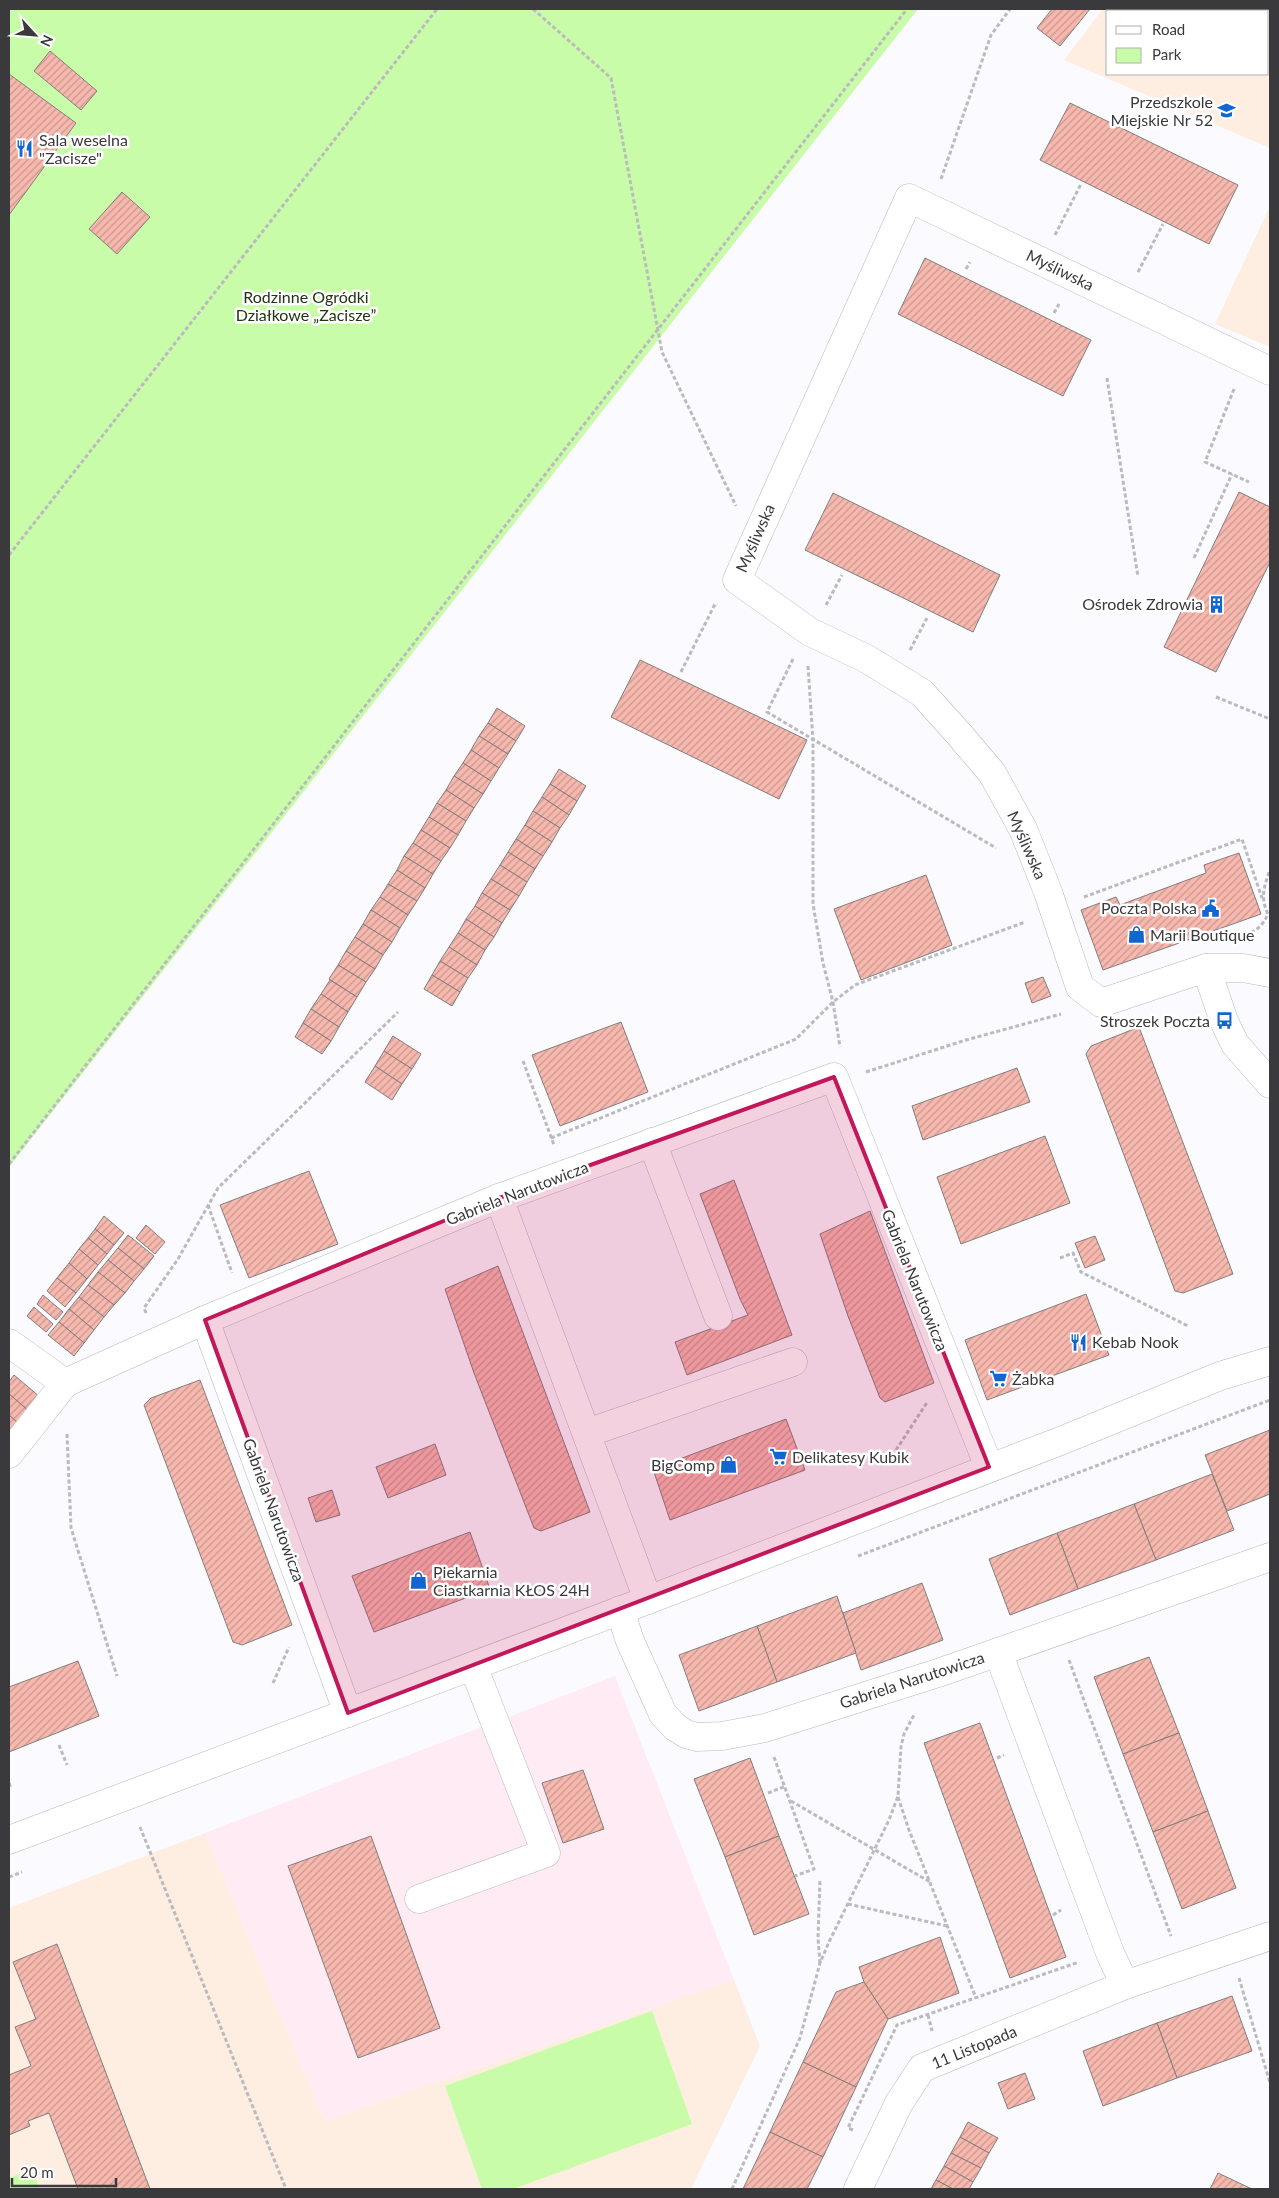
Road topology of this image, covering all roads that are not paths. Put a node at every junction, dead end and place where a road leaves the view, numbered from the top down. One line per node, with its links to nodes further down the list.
1 (1270, 371): 2 (street, Myśliwska)
2 (1206, 968): 3 (street); 4 (street)
3 (1270, 973)
4 (1270, 1084)
5 (652, 1142): 6 (street, Gabriela Narutowicza); 7 (street); 15 (street, Gabriela Narutowicza)
6 (500, 1198): 8 (street, Gabriela Narutowicza); 13 (street)
7 (718, 1316)
8 (205, 1320): 12 (street); 21 (street, Gabriela Narutowicza)
9 (9, 1344): 12 (street)
10 (1270, 1361): 15 (street)
11 (792, 1362): 13 (street)
12 (65, 1383): 14 (street)
13 (587, 1434): 17 (street)
14 (9, 1454)
15 (989, 1466): 17 (street)
16 (1270, 1557): 19 (street, Gabriela Narutowicza)
17 (648, 1600): 18 (street)
18 (620, 1610): 19 (street, Gabriela Narutowicza); 20 (street)
19 (998, 1652): 25 (street)
20 (473, 1666): 21 (street); 23 (street)
21 (348, 1713): 22 (street)
22 (9, 1840)
23 (419, 1899)
24 (1270, 1936): 25 (street, 11 Listopada)
25 (1125, 1985): 26 (street, 11 Listopada)
26 (858, 2189)

